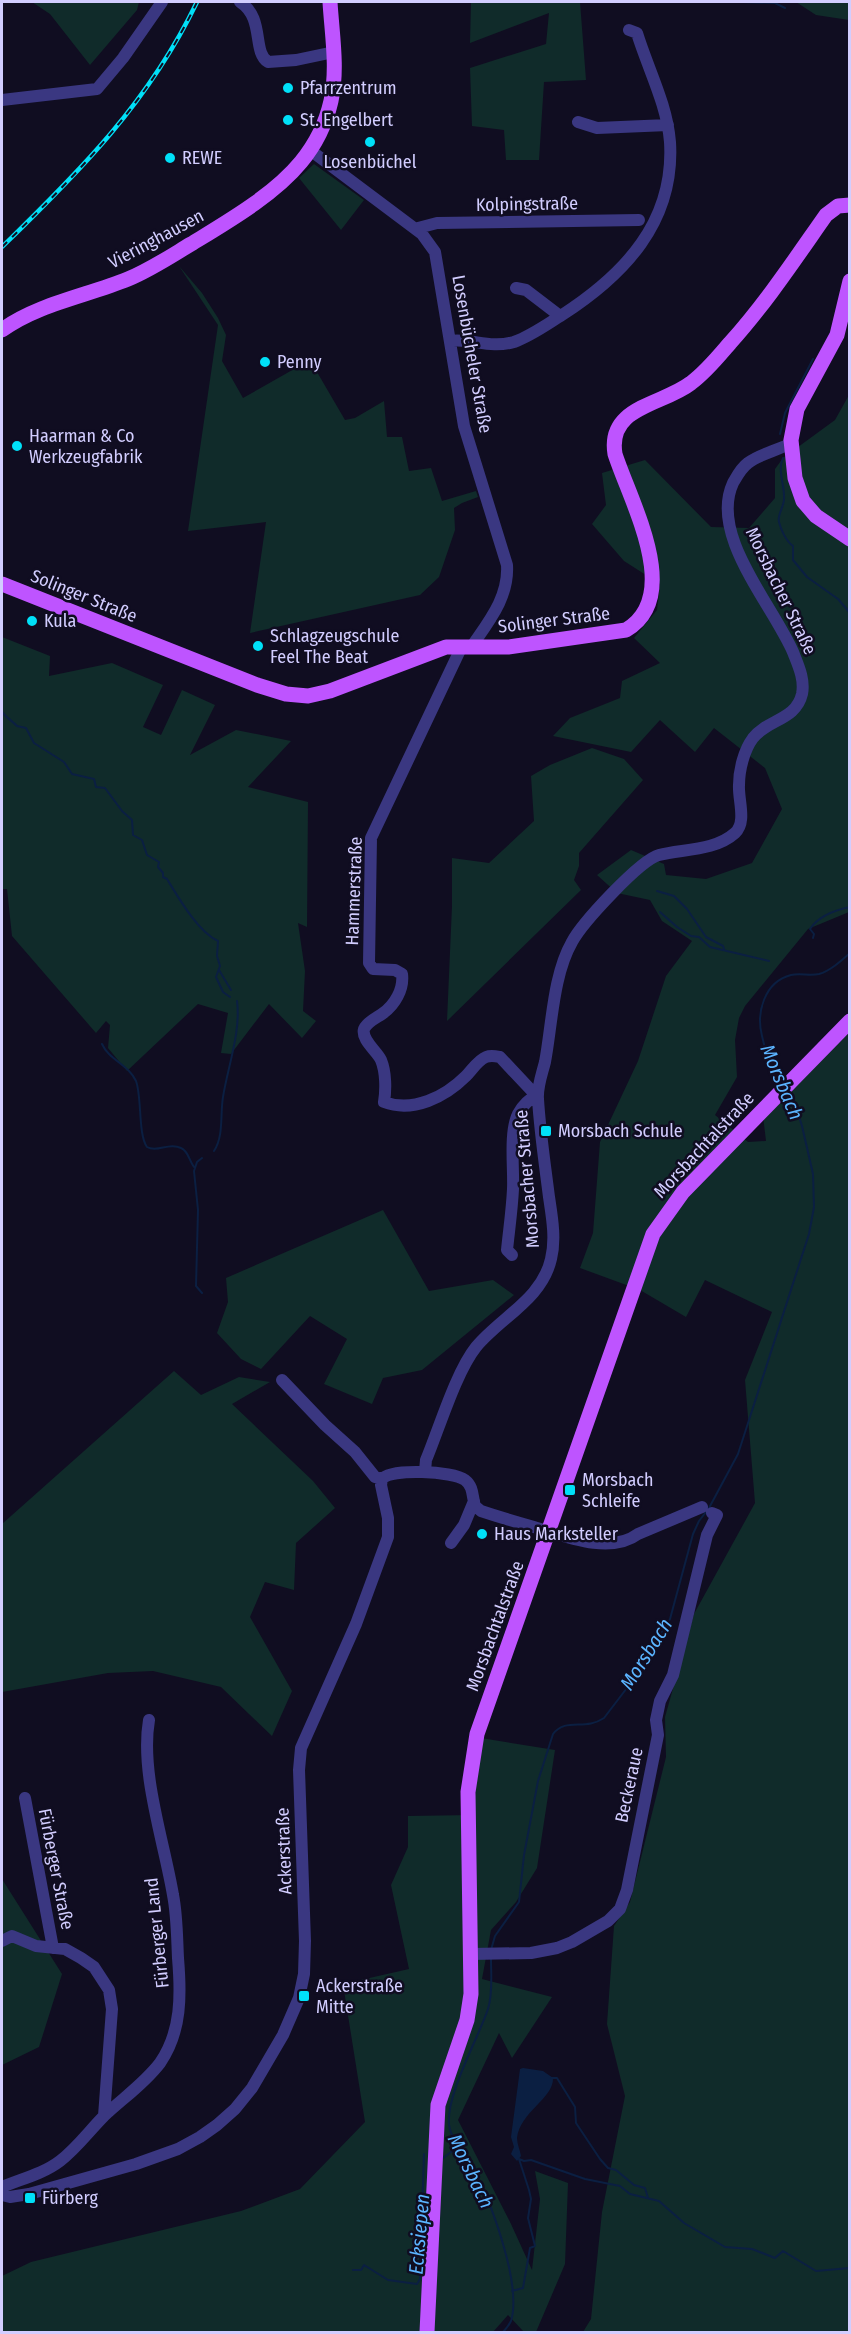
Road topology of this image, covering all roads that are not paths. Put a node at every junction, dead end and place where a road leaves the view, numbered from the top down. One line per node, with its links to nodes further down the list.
1 (162, 2): 6 (street)
2 (240, 2): 5 (street)
3 (330, 2): 5 (main road, Vieringhausen)
4 (629, 30): 8 (street)
5 (334, 52): 9 (main road, Vieringhausen)
6 (2, 100)
7 (578, 122): 8 (street)
8 (668, 125): 15 (street)
9 (310, 150): 12 (street, Losenbücheler Straße); 16 (main road, Vieringhausen)
10 (849, 205): 21 (main road, Solinger Straße)
11 (639, 220): 12 (street, Kolpingstraße)
12 (417, 230): 17 (street, Losenbücheler Straße)
13 (849, 281): 18 (main road)
14 (516, 288): 15 (street)
15 (560, 316): 17 (street)
16 (2, 330)
17 (450, 341): 21 (street, Losenbücheler Straße)
18 (790, 440): 19 (main road); 23 (street, Morsbacher Straße)
19 (849, 539)
20 (2, 584): 21 (main road, Solinger Straße)
21 (467, 646): 23 (street, Hammerstraße)
22 (849, 1021): 29 (main road, Morsbachtalstraße)
23 (538, 1095): 24 (street, Morsbacher Straße); 26 (street, Morsbacher Straße)
24 (512, 1255)
25 (282, 1380): 27 (street)
26 (426, 1471): 27 (street); 28 (street)
27 (382, 1479): 38 (street, Ackerstraße)
28 (474, 1502): 29 (street); 30 (street)
29 (549, 1532): 35 (main road, Morsbachtalstraße); 35 (street, Beckeraue)
30 (451, 1543)
31 (149, 1720): 36 (street, Fürberger Land)
32 (25, 1797): 34 (street, Fürberger Straße)
33 (2, 1941): 34 (street, Fürberger Straße)
34 (53, 1948): 36 (street, Fürberger Straße)
35 (483, 1954): 39 (main road, Morsbachtalstraße)
36 (104, 2116): 37 (street)
37 (2, 2187)
38 (2, 2195)
39 (427, 2332)

